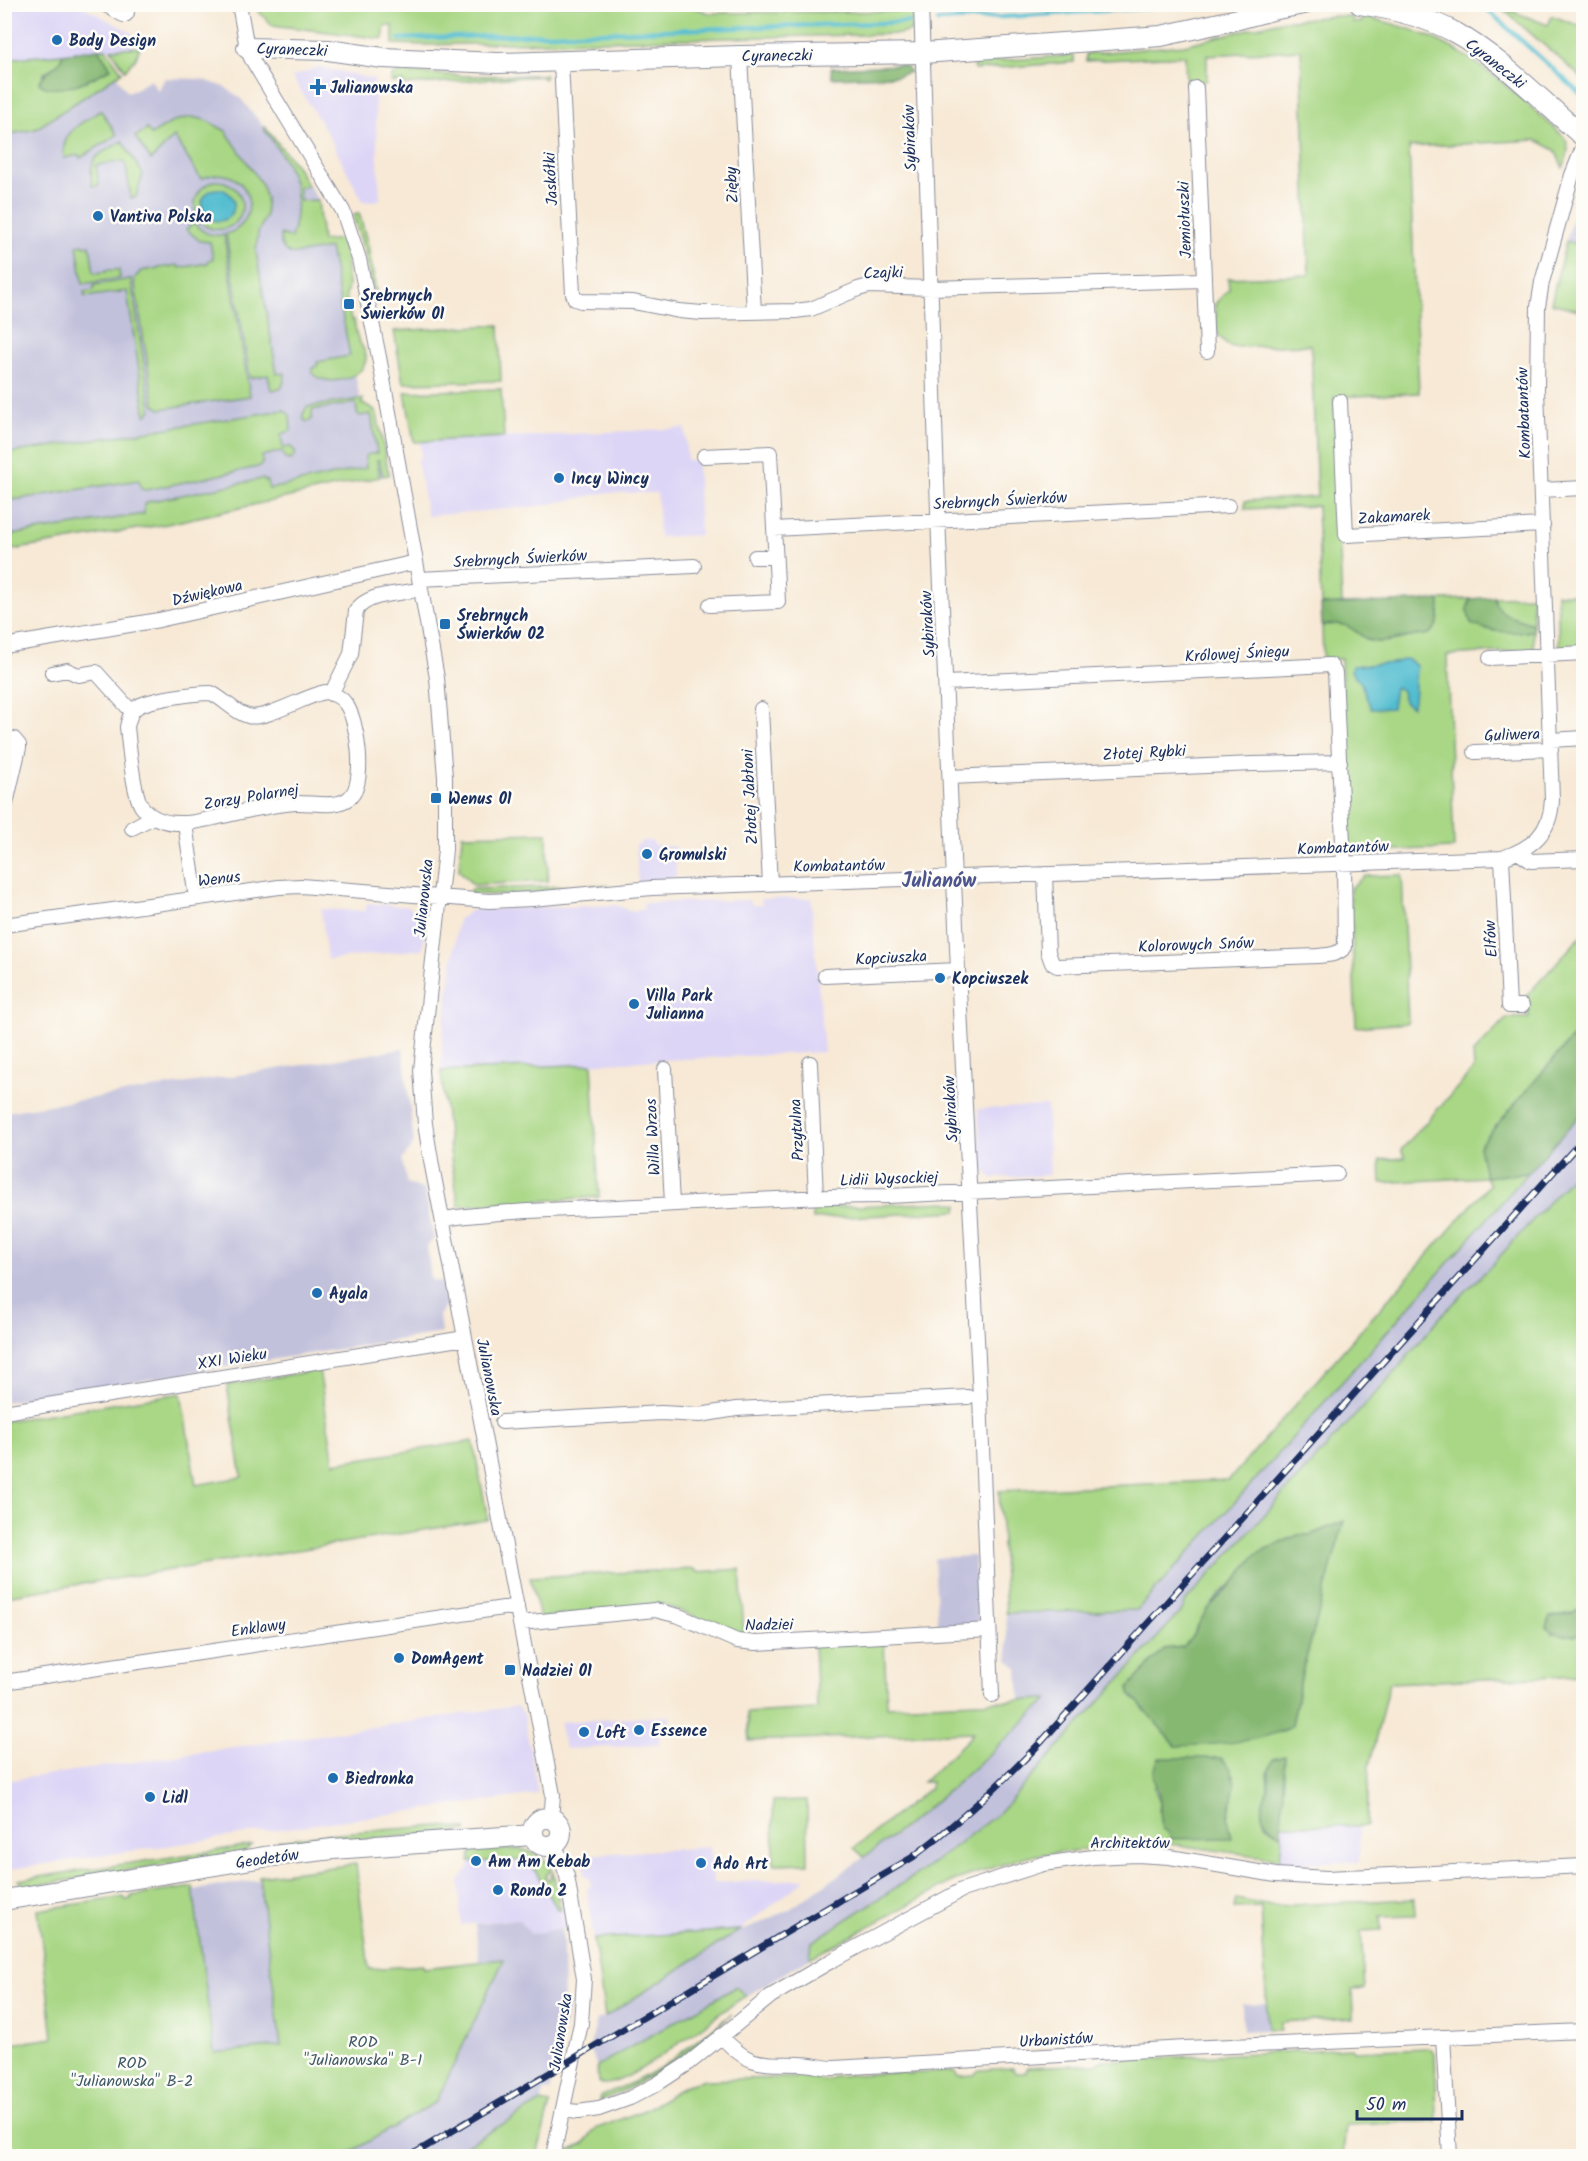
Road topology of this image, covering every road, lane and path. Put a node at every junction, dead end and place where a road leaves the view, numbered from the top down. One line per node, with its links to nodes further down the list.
1 (239, 4): 5 (street, Julianowska)
2 (921, 4): 6 (street, Sybiraków)
3 (1304, 4): 6 (street, Cyraneczki)
4 (1360, 4): 10 (street, Cyraneczki)
5 (247, 48): 8 (street, Cyraneczki); 27 (street, Julianowska)
6 (923, 53): 7 (street, Cyraneczki); 13 (street, Sybiraków)
7 (740, 56): 8 (street, Cyraneczki); 15 (street, Zięby)
8 (561, 63): 14 (street, Jaskółki)
9 (1196, 88): 12 (street, Jemiołuszki)
10 (1584, 137)
11 (1584, 145): 20 (street, Kombatantów)
12 (1203, 280): 13 (street, Czajki); 16 (street, Jemiołuszki)
13 (932, 288): 15 (street, Czajki); 22 (street, Sybiraków)
14 (573, 294): 15 (street, Czajki)
15 (754, 312)
16 (1207, 351)
17 (1340, 401): 23 (street, Zakamarek)
18 (704, 456): 24 (street)
19 (1584, 488): 20 (street)
20 (1541, 490): 23 (street, Kombatantów)
21 (1228, 506): 22 (street, Srebrnych Świerków)
22 (939, 520): 24 (street, Srebrnych Świerków); 37 (street, Sybiraków)
23 (1543, 525): 34 (street, Kombatantów)
24 (774, 529): 25 (street)
25 (775, 556): 26 (street); 31 (street)
26 (755, 557)
27 (416, 562): 29 (street, Julianowska); 32 (street, Dźwiękowa)
28 (694, 566): 29 (street, Srebrnych Świerków)
29 (419, 579): 59 (street, Julianowska)
30 (411, 591): 38 (street)
31 (710, 605)
32 (4, 646)
33 (1584, 653): 34 (street)
34 (1547, 655): 35 (street); 43 (street, Kombatantów)
35 (1490, 658)
36 (52, 673): 40 (street)
37 (946, 683): 45 (street, Królowej Śniegu); 46 (street, Sybiraków)
38 (331, 694): 40 (street); 49 (street, Zorzy Polarnej)
39 (761, 709): 57 (street, Złotej Jabłoni)
40 (132, 712): 48 (street)
41 (4, 738): 47 (street)
42 (1584, 738): 43 (street, Guliwera)
43 (1551, 744): 44 (street, Guliwera); 51 (street, Kombatantów)
44 (1474, 752)
45 (1340, 762): 46 (street, Złotej Rybki); 54 (street, Królowej Śniegu)
46 (950, 777): 56 (street, Sybiraków)
47 (4, 812)
48 (153, 817): 49 (street, Zorzy Polarnej); 50 (street)
49 (185, 824): 58 (street, Zorzy Polarnej)
50 (132, 828)
51 (1519, 852): 52 (street, Kombatantów); 53 (street)
52 (1502, 858): 54 (street, Kombatantów); 63 (street, Elfów)
53 (1584, 859)
54 (1344, 863): 55 (street, Kombatantów); 55 (street, Kolorowych Snów)
55 (1045, 874): 56 (street, Kombatantów)
56 (954, 878): 57 (street, Kombatantów); 61 (street, Sybiraków)
57 (770, 884): 59 (street, Kombatantów)
58 (196, 898): 59 (street, Wenus); 60 (street, Wenus)
59 (440, 898): 70 (street, Julianowska)
60 (4, 925)
61 (958, 970): 62 (street, Kopciuszka); 67 (street, Sybiraków)
62 (825, 976)
63 (1522, 1006)
64 (810, 1063): 68 (street, Przytulna)
65 (665, 1068): 69 (street, Willa Wrzos)
66 (1337, 1174): 67 (street, Lidii Wysockiej)
67 (971, 1192): 68 (street, Lidii Wysockiej); 77 (street)
68 (816, 1197): 69 (street, Lidii Wysockiej)
69 (672, 1204): 70 (street, Lidii Wysockiej)
70 (443, 1220): 71 (street, Julianowska)
71 (465, 1338): 73 (street, XXI Wieku); 75 (street, Julianowska)
72 (968, 1397): 74 (street)
73 (4, 1412)
74 (502, 1422)
75 (517, 1606): 76 (street, Julianowska); 78 (street, Enklawy)
76 (520, 1623): 77 (street, Nadziei); 80 (street, Julianowska)
77 (989, 1630): 79 (street)
78 (4, 1682)
79 (992, 1695)
80 (549, 1819): 81 (street); 82 (street)
81 (533, 1835): 82 (street); 84 (street, Geodetów)
82 (553, 1845): 88 (street, Julianowska)
83 (1584, 1866): 86 (street, Architektów)
84 (4, 1900)
85 (1584, 2031): 87 (street, Urbanistów)
86 (721, 2036): 87 (street, Urbanistów); 88 (street)
87 (1443, 2037): 90 (street)
88 (563, 2110): 89 (street, Julianowska)
89 (553, 2157)
90 (1450, 2157)

